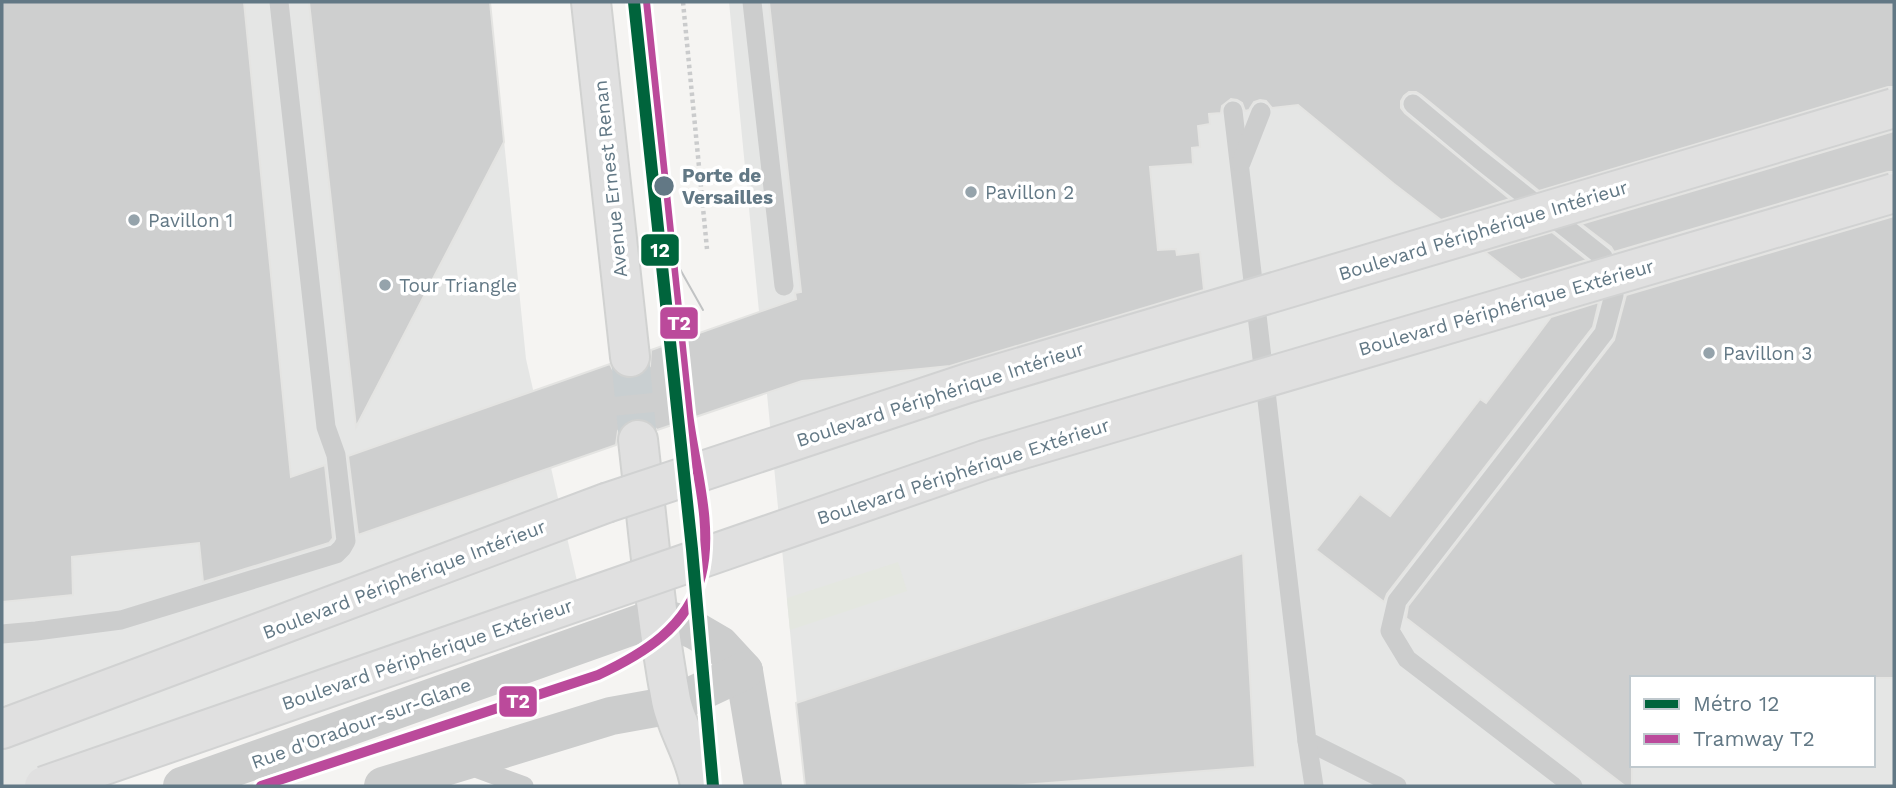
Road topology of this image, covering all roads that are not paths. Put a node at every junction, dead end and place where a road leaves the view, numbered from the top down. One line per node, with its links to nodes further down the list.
1 (279, 2): 14 (lane)
2 (591, 2): 11 (main road, Avenue Ernest Renan)
3 (752, 2): 10 (lane)
4 (1413, 104): 28 (lane)
5 (1894, 108): 17 (main road, Boulevard Périphérique Intérieur, bridge)
6 (1233, 111): 8 (lane)
7 (1261, 112): 8 (lane)
8 (1239, 168): 18 (lane)
9 (1894, 193): 20 (main road, Boulevard Périphérique Extérieur, bridge)
10 (784, 286)
11 (630, 357)
12 (638, 440): 13 (main road)
13 (658, 617): 15 (street); 16 (main road); 21 (street, Rue d'Oradour-sur-Glane)
14 (2, 634)
15 (744, 671): 16 (street); 25 (street)
16 (672, 705): 19 (street); 24 (main road)
17 (2, 729)
18 (1307, 741): 26 (lane); 27 (lane)
19 (461, 762): 22 (street); 23 (lane)
20 (44, 786)
21 (182, 786)
22 (383, 786)
23 (524, 786)
24 (700, 786)
25 (763, 786)
26 (1314, 786)
27 (1397, 786)
28 (1573, 786)

